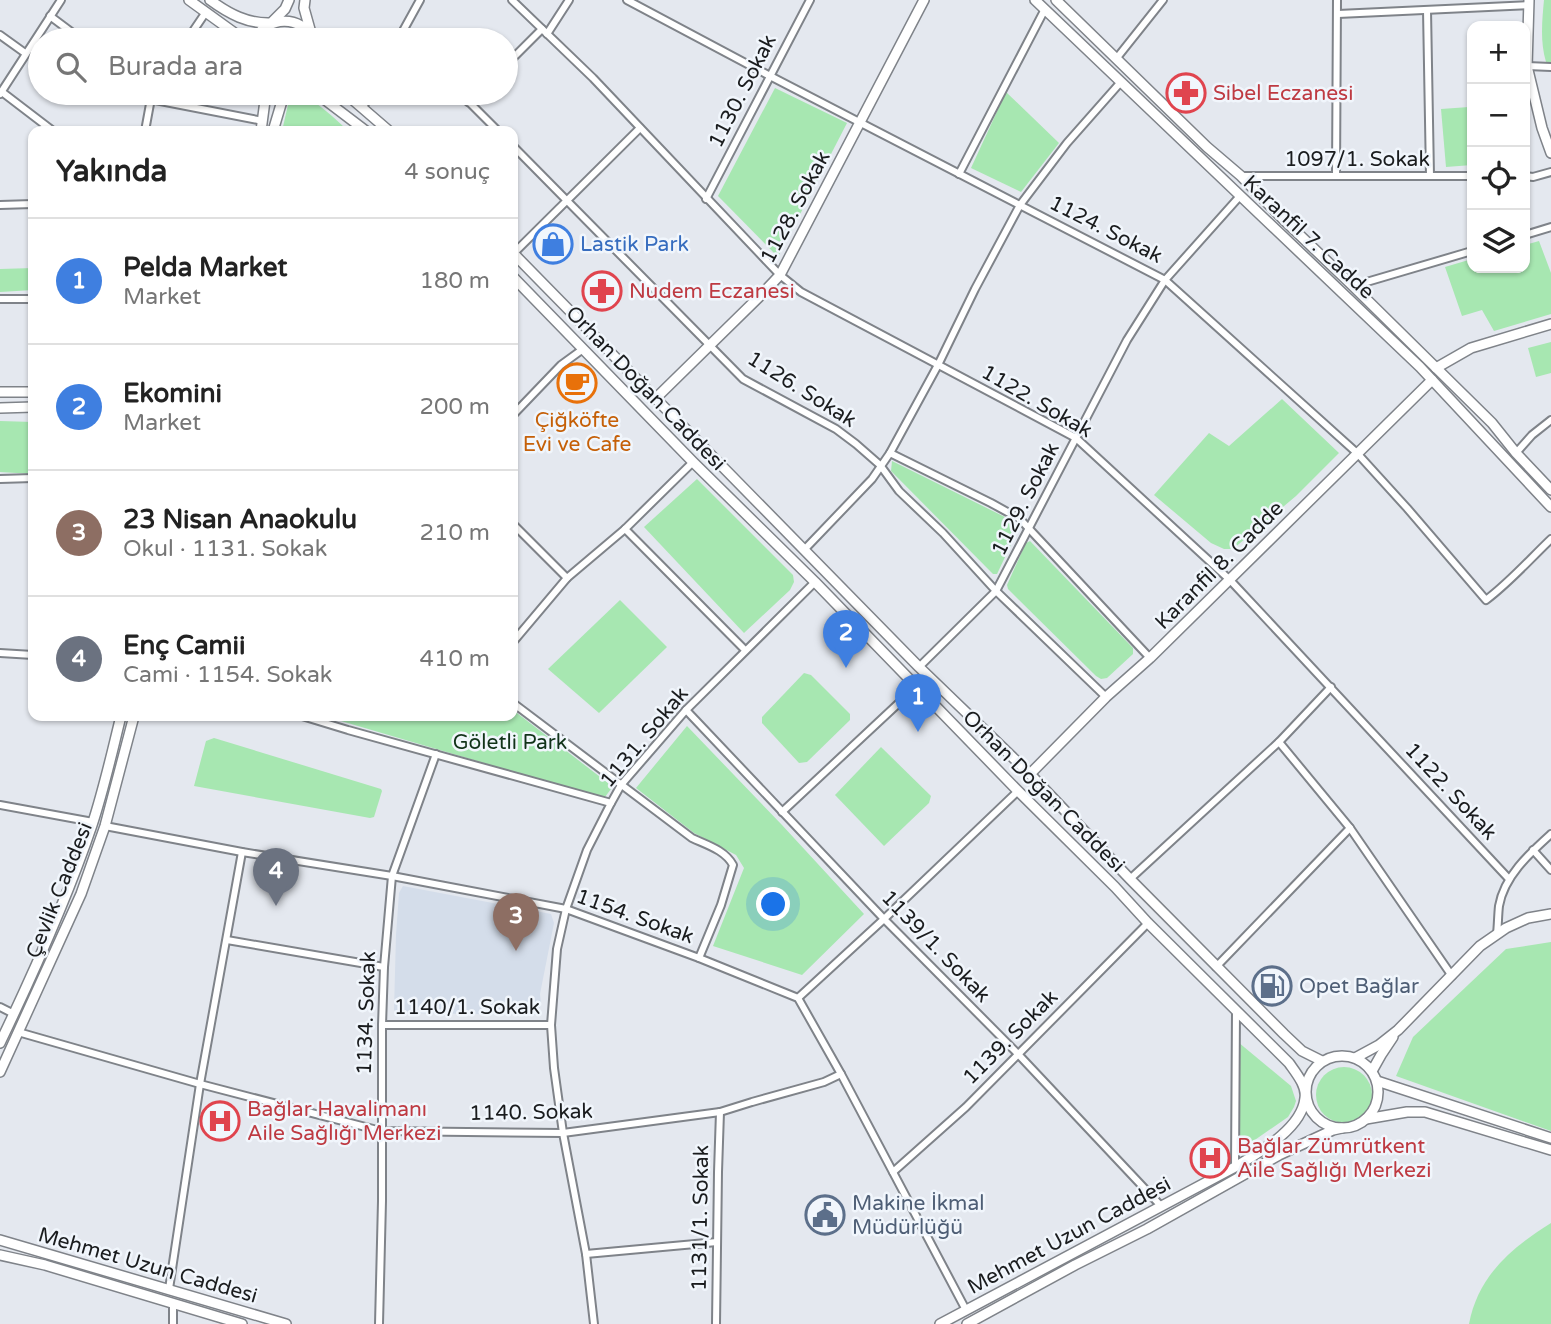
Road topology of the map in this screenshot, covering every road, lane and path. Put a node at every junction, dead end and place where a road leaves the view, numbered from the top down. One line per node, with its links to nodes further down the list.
1 (61, 0): 21 (street)
2 (189, 0): 19 (main road)
3 (210, 0): 23 (main road)
4 (289, 0): 23 (main road)
5 (305, 0): 30 (main road)
6 (420, 0): 31 (street)
7 (512, 0): 32 (street, 1122. Sokak)
8 (569, 0): 32 (street)
9 (627, 0): 41 (street, 1124. Sokak)
10 (810, 0): 41 (street, 1130. Sokak)
11 (924, 0): 52 (main road, 1128. Sokak)
12 (1035, 0): 17 (main road, Karanfil 7. Cadde)
13 (1056, 0): 37 (main road, Karanfil 7. Cadde)
14 (1163, 0): 37 (street)
15 (1337, 0): 20 (street)
16 (1529, 2): 18 (street); 22 (main road)
17 (1045, 9): 42 (main road, Karanfil 7. Cadde); 65 (street)
18 (1427, 10): 20 (street); 68 (street)
19 (206, 12): 26 (street); 27 (main road)
20 (1338, 14): 67 (street)
21 (50, 16): 24 (street); 25 (street)
22 (1528, 21)
23 (271, 23): 28 (main road); 29 (main road)
24 (42, 28)
25 (66, 28)
26 (195, 28)
27 (228, 28)
28 (264, 28)
29 (304, 28)
30 (310, 28)
31 (405, 28)
32 (544, 31): 36 (street); 61 (street, 1122. Sokak)
33 (0, 35): 35 (street)
34 (28, 49): 35 (street)
35 (25, 53): 43 (street)
36 (518, 54)
37 (1116, 59): 66 (main road, Karanfil 7. Cadde)
38 (1530, 66): 39 (street)
39 (1551, 67)
40 (1530, 75): 60 (main road)
41 (770, 76): 52 (street, 1124. Sokak); 72 (street, 1130. Sokak)
42 (1120, 83): 71 (main road, Karanfil 7. Cadde); 76 (street)
43 (1, 93): 53 (street)
44 (149, 105): 54 (street)
45 (189, 105): 55 (street)
46 (265, 105): 55 (main road)
47 (281, 105): 56 (main road)
48 (332, 105): 57 (main road)
49 (360, 105): 51 (main road)
50 (471, 105): 59 (street)
51 (363, 107): 58 (main road)
52 (861, 122): 65 (street, 1124. Sokak); 82 (main road, 1128. Sokak)
53 (45, 126)
54 (146, 126)
55 (262, 126)
56 (274, 126)
57 (359, 126)
58 (384, 126)
59 (493, 126)
60 (1547, 127): 63 (main road)
61 (640, 128): 72 (street, 1122. Sokak); 73 (street)
62 (518, 151): 73 (street, 1126. Sokak)
63 (1551, 153)
64 (1551, 172): 70 (street)
65 (959, 174): 76 (street, 1124. Sokak)
66 (1241, 176): 67 (street, 1097/1. Sokak); 85 (main road, Karanfil 7. Cadde)
67 (1336, 176): 68 (street, 1097/1. Sokak)
68 (1430, 176): 69 (street, 1097/1. Sokak)
69 (1467, 176)
70 (1530, 177)
71 (1240, 196): 83 (street, 1129. Sokak); 93 (main road, Karanfil 7. Cadde)
72 (706, 199): 82 (street, 1122. Sokak)
73 (568, 200): 79 (street); 89 (street, 1126. Sokak)
74 (28, 204): 75 (street)
75 (0, 205)
76 (1020, 205): 83 (street, 1124. Sokak); 91 (street)
77 (1551, 227): 78 (street)
78 (1530, 233)
79 (518, 249)
80 (1467, 252): 85 (street)
81 (518, 259): 96 (main road)
82 (780, 275): 89 (main road, 1128. Sokak); 91 (street, 1122. Sokak)
83 (1165, 280): 101 (street, 1129. Sokak); 103 (street, 1124. Sokak)
84 (518, 282): 90 (main road, Orhan Doğan Caddesi)
85 (1353, 286): 92 (main road, Karanfil 7. Cadde)
86 (0, 299): 87 (street)
87 (28, 299)
88 (1551, 324): 92 (main road)
89 (710, 345): 96 (main road, 1128. Sokak); 106 (street, 1126. Sokak)
90 (583, 349): 99 (street); 105 (main road, Orhan Doğan Caddesi)
91 (938, 365): 101 (street, 1122. Sokak); 102 (street)
92 (1436, 368): 104 (main road, Karanfil 7. Cadde)
93 (1432, 380): 103 (main road, Karanfil 8. Cadde); 110 (main road, Karanfil 7. Cadde)
94 (28, 391): 95 (main road)
95 (0, 392)
96 (655, 399): 115 (main road)
97 (28, 407): 98 (main road)
98 (0, 408)
99 (518, 410)
100 (1551, 420): 104 (street)
101 (1076, 438): 113 (street, 1129. Sokak); 117 (street, 1122. Sokak)
102 (890, 453): 106 (street); 113 (street)
103 (1357, 453): 114 (street, 1124. Sokak); 117 (main road, Karanfil 8. Cadde)
104 (1516, 453): 109 (main road, Karanfil 7. Cadde)
105 (692, 462): 112 (street); 118 (main road, Orhan Doğan Caddesi)
106 (880, 465): 115 (street); 119 (street, 1126. Sokak)
107 (28, 478): 108 (street)
108 (0, 479)
109 (1551, 490)
110 (1551, 507)
111 (518, 529): 116 (street)
112 (625, 529): 116 (street); 121 (street)
113 (1029, 530): 119 (street, 1129. Sokak); 124 (street)
114 (1551, 540)
115 (804, 550): 125 (main road)
116 (567, 578): 120 (street)
117 (1230, 580): 124 (main road, Karanfil 8. Cadde); 127 (street, 1122. Sokak)
118 (814, 582): 121 (street, 1131. Sokak); 126 (main road, Orhan Doğan Caddesi)
119 (996, 591): 125 (street, 1129. Sokak); 128 (street, 1126. Sokak)
120 (518, 636)
121 (746, 650): 130 (street, 1131. Sokak)
122 (0, 653): 123 (street)
123 (28, 655)
124 (1150, 658): 128 (main road, Karanfil 8. Cadde)
125 (919, 667): 136 (main road)
126 (916, 687): 138 (main road, Orhan Doğan Caddesi); 141 (street)
127 (1331, 687): 134 (street); 151 (street, 1122. Sokak)
128 (1106, 697): 136 (main road, Karanfil 8. Cadde)
129 (518, 707): 137 (street)
130 (686, 710): 137 (street, 1131. Sokak); 141 (street, 1139/1. Sokak)
131 (120, 721): 142 (main road, Çevlik Caddesi)
132 (133, 721): 143 (main road, Çevlik Caddesi)
133 (320, 721): 135 (street)
134 (1279, 742): 144 (street); 150 (street)
135 (436, 754): 139 (street); 149 (street, 1134. Sokak)
136 (1030, 774): 150 (main road)
137 (621, 785): 139 (street, 1131. Sokak); 158 (street)
138 (1018, 791): 154 (street); 155 (main road, Orhan Doğan Caddesi)
139 (611, 803): 152 (street, 1131. Sokak)
140 (0, 805): 142 (street)
141 (782, 812): 154 (street, 1139/1. Sokak)
142 (93, 822): 165 (main road, Çevlik Caddesi)
143 (105, 826): 147 (street, 1154. Sokak); 170 (main road, Çevlik Caddesi)
144 (1350, 828): 160 (street); 161 (street)
145 (1551, 834): 146 (street)
146 (1533, 850): 148 (street); 151 (street)
147 (242, 852): 149 (street, 1154. Sokak); 157 (street)
148 (1551, 870)
149 (391, 876): 152 (street, 1154. Sokak); 159 (street, 1134. Sokak)
150 (1130, 879): 160 (main road)
151 (1509, 879): 156 (street)
152 (565, 909): 158 (street, 1154. Sokak); 167 (street, 1131. Sokak)
153 (1551, 914): 156 (main road)
154 (884, 919): 162 (street); 172 (street, 1139/1. Sokak)
155 (1148, 923): 164 (main road, Orhan Doğan Caddesi); 172 (street, 1139. Sokak)
156 (1497, 934): 161 (main road)
157 (227, 940): 159 (street); 179 (street)
158 (699, 958): 162 (street, 1154. Sokak)
159 (384, 967): 166 (street, 1134. Sokak)
160 (1216, 967): 174 (main road)
161 (1452, 976): 168 (main road)
162 (798, 998): 177 (street)
163 (0, 1007): 165 (street)
164 (1236, 1011): 180 (main road, Orhan Doğan Caddesi); 188 (street)
165 (14, 1014): 169 (main road, Çevlik Caddesi)
166 (382, 1025): 167 (street, 1140/1. Sokak); 184 (street, 1134. Sokak)
167 (551, 1025): 185 (street, 1131. Sokak)
168 (1398, 1030): 173 (main road); 175 (main road)
169 (2, 1031): 171 (main road, Çevlik Caddesi)
170 (18, 1032): 176 (main road, Çevlik Caddesi); 179 (street, 1140. Sokak)
171 (0, 1043)
172 (1018, 1054): 189 (street, 1139. Sokak); 190 (street, 1139/1. Sokak)
173 (1355, 1058): 174 (main road); 175 (main road)
174 (1322, 1061): 180 (main road)
175 (1372, 1071): 178 (main road)
176 (0, 1072)
177 (841, 1074): 181 (street, 1140. Sokak); 189 (street)
178 (1377, 1082): 182 (main road); 186 (main road)
179 (200, 1084): 184 (street, 1140. Sokak); 195 (street)
180 (1306, 1097): 183 (main road); 188 (main road, Mehmet Uzun Caddesi)
181 (720, 1112): 185 (street, 1140. Sokak); 192 (street, 1131/1. Sokak)
182 (1366, 1119): 183 (main road); 187 (main road)
183 (1342, 1128): 198 (main road)
184 (381, 1131): 185 (street, 1140. Sokak); 202 (street, 1134. Sokak)
185 (562, 1133): 193 (street, 1131. Sokak)
186 (1551, 1138)
187 (1551, 1150)
188 (1235, 1167): 190 (main road, Mehmet Uzun Caddesi)
189 (893, 1172): 197 (street)
190 (1161, 1206): 197 (main road, Mehmet Uzun Caddesi)
191 (0, 1240): 195 (main road, Mehmet Uzun Caddesi)
192 (717, 1242): 193 (street); 204 (street, 1131/1. Sokak)
193 (586, 1254): 203 (street, 1131. Sokak)
194 (0, 1255): 196 (main road)
195 (169, 1289): 201 (main road, Mehmet Uzun Caddesi)
196 (173, 1305): 199 (street); 200 (main road)
197 (966, 1310): 205 (main road, Mehmet Uzun Caddesi)
198 (979, 1321): 206 (main road)
199 (173, 1324)
200 (242, 1324)
201 (286, 1324)
202 (379, 1324)
203 (594, 1324)
204 (716, 1324)
205 (940, 1324)
206 (967, 1324)

